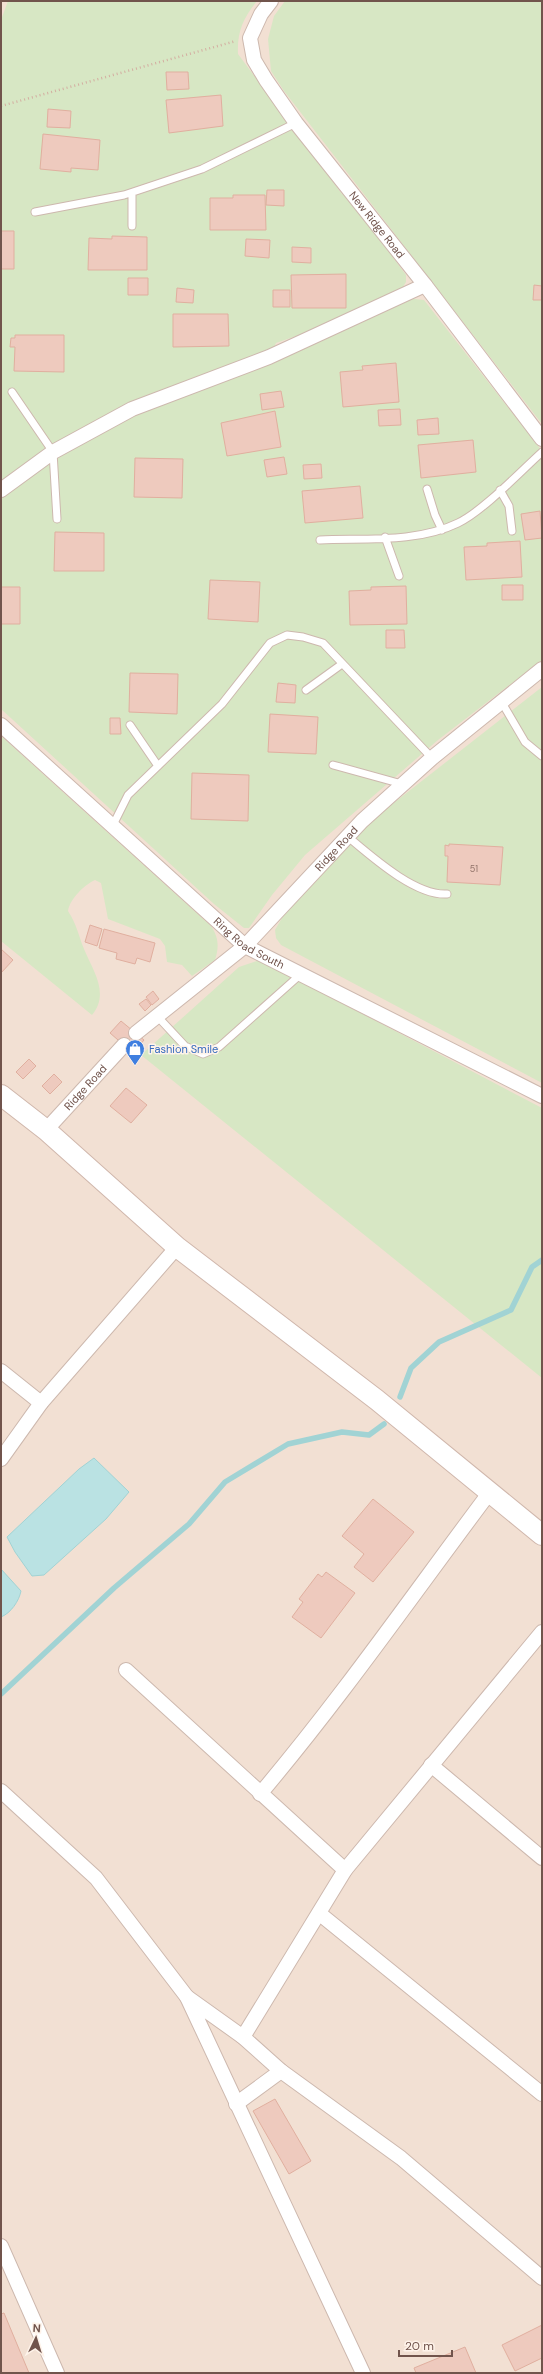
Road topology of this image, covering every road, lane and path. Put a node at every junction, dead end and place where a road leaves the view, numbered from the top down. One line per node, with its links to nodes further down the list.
1 (271, 1): 2 (street)
2 (250, 38): 3 (path); 4 (street, New Ridge Road)
3 (1, 106)
4 (296, 122): 5 (lane); 8 (street, New Ridge Road)
5 (132, 193): 6 (lane); 7 (lane)
6 (35, 212)
7 (132, 226)
8 (425, 285): 10 (street, New Ridge Road); 11 (street)
9 (12, 392): 11 (lane)
10 (542, 439)
11 (53, 452): 14 (street); 16 (lane)
12 (542, 452): 15 (lane)
13 (427, 489): 17 (lane)
14 (1, 490)
15 (500, 490): 17 (lane); 18 (lane)
16 (58, 519)
17 (442, 530): 19 (lane)
18 (512, 531)
19 (385, 537): 20 (lane); 21 (lane)
20 (320, 540)
21 (398, 576)
22 (342, 664): 24 (lane); 29 (lane); 31 (lane)
23 (542, 669): 25 (street, Ridge Road)
24 (306, 690)
25 (501, 701): 28 (lane); 29 (street, Ridge Road)
26 (1, 725): 33 (street, Ring Road South)
27 (130, 725): 31 (lane)
28 (542, 756)
29 (432, 758): 32 (street, Ridge Road)
30 (333, 765): 32 (lane)
31 (158, 766): 33 (lane)
32 (402, 784): 34 (street, Ridge Road)
33 (113, 825): 36 (street, Ring Road South)
34 (347, 836): 35 (lane); 36 (street, Ridge Road)
35 (447, 894)
36 (245, 946): 37 (street, Ring Road South); 38 (street, Ridge Road)
37 (301, 974): 38 (lane); 42 (street, Ring Road South)
38 (158, 1017): 39 (street, Ridge Road)
39 (136, 1033)
40 (124, 1045): 43 (street, Ridge Road)
41 (1, 1095): 43 (street)
42 (541, 1096)
43 (46, 1130): 44 (street)
44 (177, 1247): 46 (street); 48 (street)
45 (1, 1371): 46 (street)
46 (41, 1404): 47 (street)
47 (1, 1459)
48 (490, 1492): 49 (street); 54 (street)
49 (542, 1535)
50 (542, 1632): 52 (street)
51 (126, 1670): 54 (street)
52 (431, 1765): 55 (street); 56 (street)
53 (1, 1791): 58 (street)
54 (260, 1794): 56 (street)
55 (542, 1858)
56 (345, 1870): 57 (street)
57 (320, 1914): 59 (street); 61 (street)
58 (187, 1997): 59 (street); 62 (street)
59 (244, 2037): 60 (street)
60 (281, 2071): 62 (street); 64 (street)
61 (542, 2094)
62 (236, 2104): 66 (street)
63 (1, 2246): 65 (street)
64 (542, 2278)
65 (57, 2373)
66 (363, 2373)

